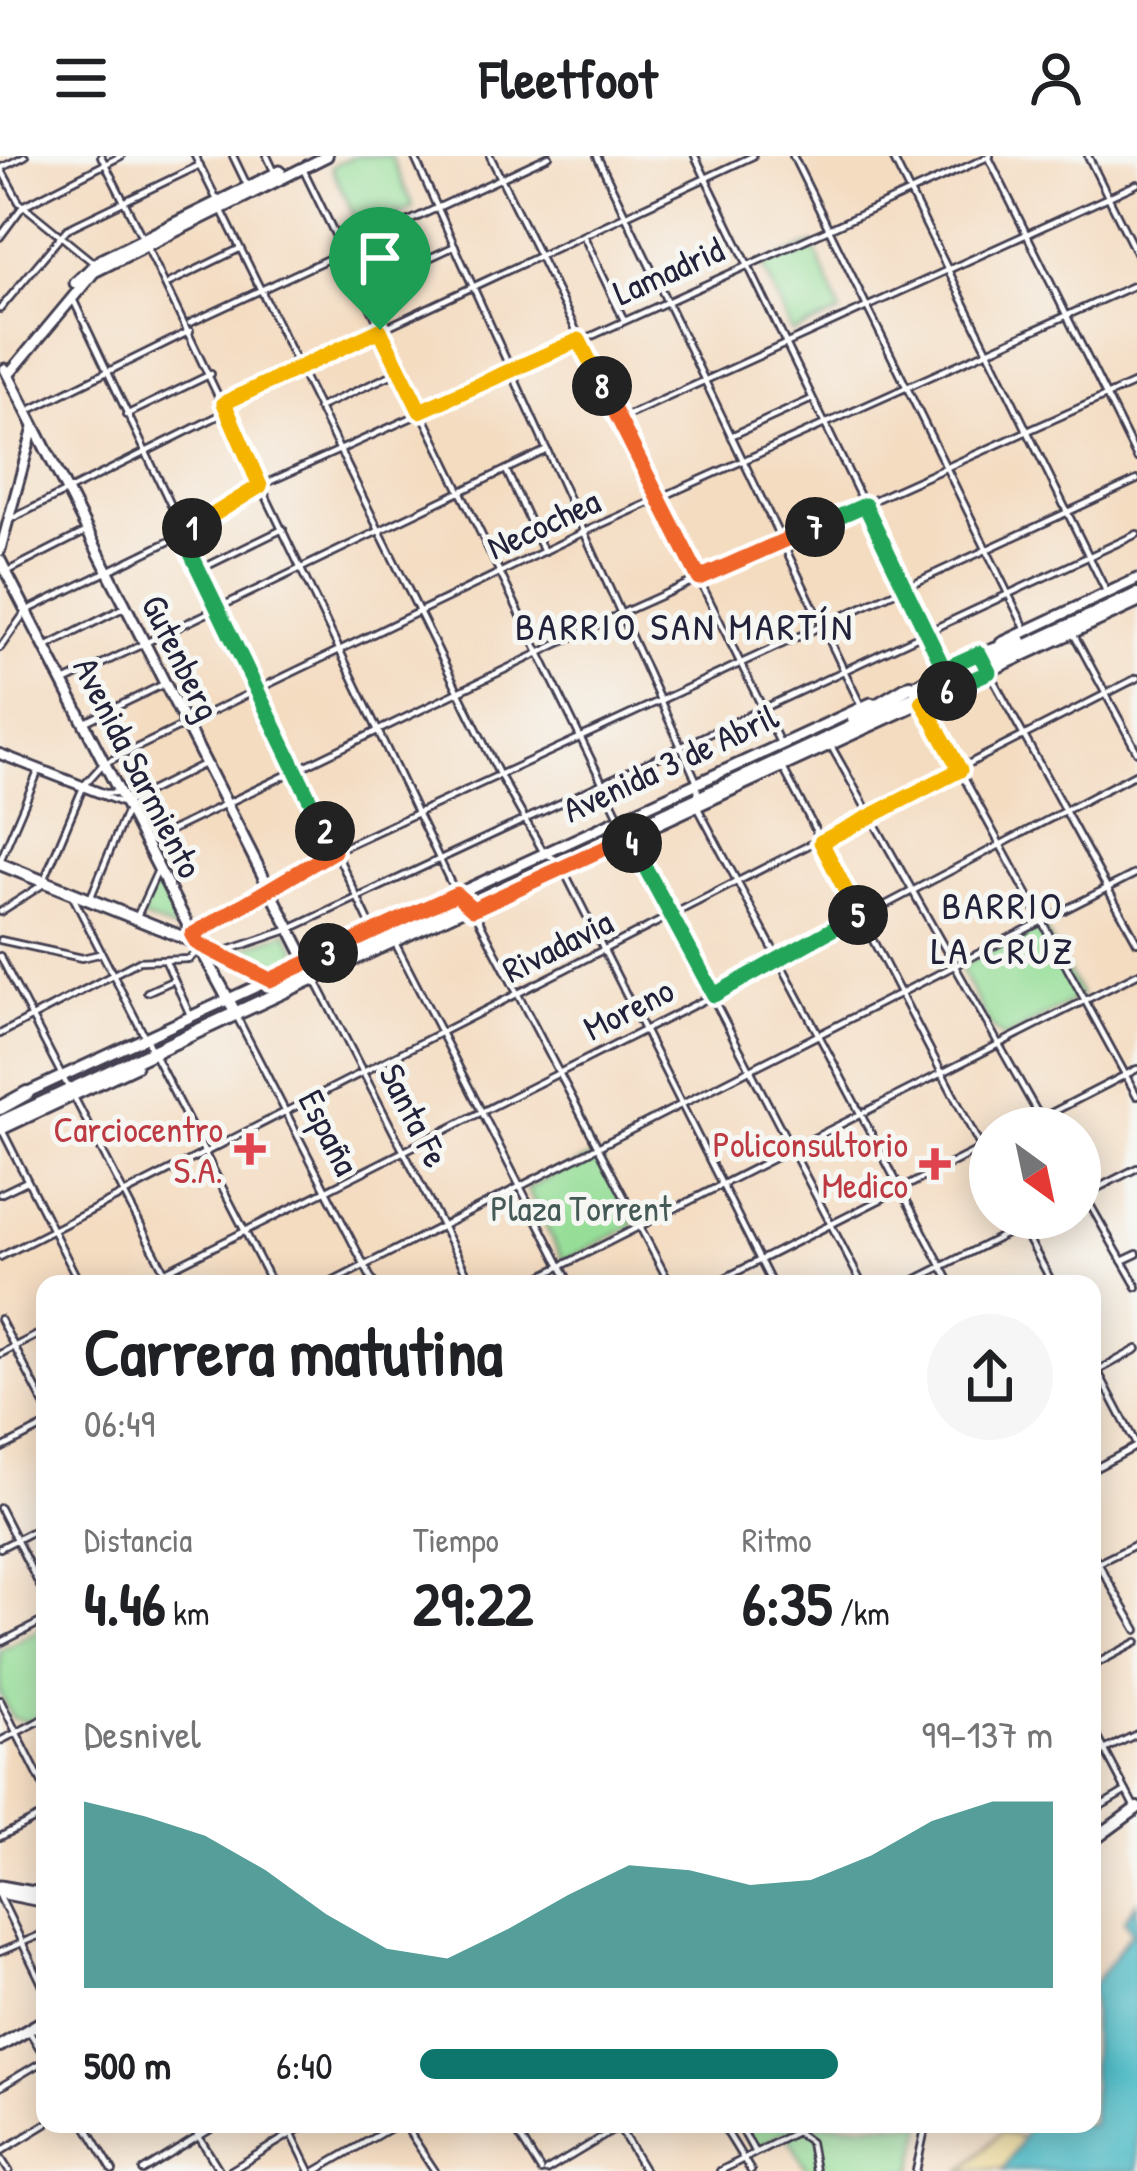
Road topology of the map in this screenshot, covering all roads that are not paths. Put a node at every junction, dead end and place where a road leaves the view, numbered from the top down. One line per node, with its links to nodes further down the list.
1 (26, 156): 21 (street)
2 (101, 156): 19 (street)
3 (121, 156): 19 (street)
4 (195, 156): 20 (street)
5 (233, 156): 26 (street)
6 (267, 156): 22 (street)
7 (327, 156): 18 (main road)
8 (414, 156): 32 (street)
9 (490, 156): 24 (street)
10 (597, 156): 33 (street)
11 (694, 156): 23 (street)
12 (754, 156): 23 (street)
13 (794, 156): 34 (street)
14 (892, 156): 27 (street)
15 (989, 156): 27 (street, Lamadrid); 36 (street)
16 (1088, 156): 28 (street)
17 (545, 157): 24 (street)
18 (306, 160): 22 (main road); 30 (main road); 42 (street)
19 (105, 164): 29 (street); 31 (street)
20 (200, 165): 29 (street); 30 (street)
21 (0, 167): 31 (street)
22 (275, 173): 26 (main road)
23 (706, 178): 33 (street); 45 (street)
24 (501, 179): 32 (street); 44 (street)
25 (1137, 184): 28 (street)
26 (248, 186): 30 (main road)
27 (910, 194): 34 (street, Lamadrid); 48 (street)
28 (1108, 197): 36 (street); 43 (street)
29 (123, 200): 35 (street); 39 (street)
30 (219, 204): 39 (main road); 41 (street)
31 (23, 206): 35 (street); 37 (street)
32 (438, 209): 40 (street); 42 (street)
33 (627, 218): 38 (street); 54 (street)
34 (829, 230): 45 (street, Lamadrid); 56 (street)
35 (60, 235): 46 (street); 55 (street)
36 (1026, 236): 48 (street); 57 (street)
37 (0, 237)
38 (584, 238): 44 (street); 58 (street)
39 (144, 241): 46 (main road); 49 (street)
40 (455, 246): 47 (street); 51 (street)
41 (239, 249): 49 (street); 52 (street)
42 (342, 251): 52 (street); 60 (street)
43 (1137, 255)
44 (541, 259): 51 (street); 61 (street)
45 (747, 264): 54 (street, Lamadrid); 62 (street)
46 (97, 266): 53 (main road); 65 (main road)
47 (410, 266)
48 (948, 272): 56 (street); 63 (street)
49 (167, 284): 59 (street)
50 (1137, 284): 57 (street, Necochea)
51 (475, 288): 60 (street); 66 (street)
52 (259, 290): 59 (street); 64 (street)
53 (72, 295): 65 (main road); 68 (street)
54 (667, 300): 58 (street, Lamadrid); 70 (street)
55 (0, 309)
56 (870, 309): 62 (street); 72 (street)
57 (1067, 317): 63 (street, Necochea); 73 (street)
58 (624, 320): 61 (street, Lamadrid)
59 (189, 327): 68 (street); 69 (street)
60 (380, 330): 64 (street); 67 (street)
61 (579, 340): 66 (street, Lamadrid); 81 (street)
62 (786, 346): 70 (street); 74 (street)
63 (991, 352): 72 (street, Necochea); 83 (street)
64 (298, 368): 75 (street); 76 (street)
65 (3, 370): 79 (main road, Gutenberg)
66 (511, 370): 77 (street, Lamadrid); 86 (street)
67 (400, 371): 76 (street); 77 (street)
68 (108, 373): 79 (street); 80 (street)
69 (212, 374): 75 (street); 80 (street)
70 (705, 381): 81 (street); 84 (street)
71 (1137, 382): 73 (street)
72 (909, 390): 82 (street, Necochea); 90 (street)
73 (1106, 396): 83 (street); 88 (street)
74 (812, 399): 82 (street); 84 (street)
75 (224, 403): 78 (street)
76 (318, 408): 85 (street)
77 (420, 411): 85 (street, Lamadrid); 95 (street)
78 (226, 412): 87 (street); 93 (street)
79 (32, 415): 94 (main road, Gutenberg); 99 (street)
80 (126, 415): 87 (street)
81 (619, 420): 96 (street)
82 (825, 427): 89 (street, Necochea); 97 (street)
83 (1028, 431): 90 (street); 98 (street)
84 (731, 436): 89 (street)
85 (338, 448): 93 (street, Lamadrid); 102 (street)
86 (547, 450): 91 (street); 103 (street)
87 (144, 454): 94 (street); 105 (street)
88 (1137, 458)
89 (744, 462): 96 (street, Necochea); 106 (street)
90 (946, 467): 97 (street); 107 (street)
91 (506, 469): 95 (street); 108 (street)
92 (1137, 480): 98 (street)
93 (260, 486): 100 (street); 105 (street, Lamadrid)
94 (70, 490): 99 (street); 101 (main road, Gutenberg)
95 (460, 490): 102 (street); 115 (street)
96 (658, 500): 103 (street, Necochea); 116 (street)
97 (865, 505): 106 (street); 117 (street)
98 (1064, 512): 107 (street); 110 (street)
99 (11, 519): 109 (street)
100 (283, 529): 111 (street); 113 (street)
101 (89, 530): 112 (main road, Gutenberg); 114 (street)
102 (377, 532): 111 (street); 124 (street)
103 (584, 532): 108 (street, Necochea); 125 (street)
104 (1137, 534): 110 (street)
105 (182, 535): 112 (street, Lamadrid); 113 (street)
106 (782, 542): 116 (street); 127 (street)
107 (983, 548): 117 (street); 120 (street)
108 (544, 552): 115 (street, Necochea)
109 (0, 556): 114 (main road, Avenida Sarmiento)
110 (1087, 557): 119 (street); 120 (street)
111 (304, 567): 122 (street); 131 (street)
112 (109, 569): 121 (main road, Gutenberg); 123 (street, Lamadrid)
113 (199, 570): 122 (street)
114 (6, 572): 123 (main road, Avenida Sarmiento)
115 (502, 572): 124 (street, Necochea); 134 (street)
116 (699, 578): 125 (street); 135 (street)
117 (903, 586): 127 (street); 128 (street)
118 (1137, 591): 119 (main road, Avenida 3 de Abril); 126 (highway, Avenida 3 de Abril)
119 (1107, 593): 126 (main road, Avenida 3 de Abril)
120 (1009, 595): 128 (street); 129 (street)
121 (127, 606): 130 (main road, Gutenberg); 133 (street)
122 (217, 608): 130 (street); 143 (street)
123 (26, 611): 132 (street, Lamadrid); 133 (main road, Avenida Sarmiento)
124 (417, 613): 131 (street, Necochea); 145 (street)
125 (620, 614): 134 (street); 147 (street)
126 (1068, 623): 129 (highway, Avenida 3 de Abril); 136 (main road, Avenida 3 de Abril); 146 (street)
127 (821, 624): 135 (street); 138 (street)
128 (925, 633): 137 (street); 138 (street)
129 (1031, 636): 136 (highway, Avenida 3 de Abril)
130 (145, 643): 140 (street); 141 (main road, Gutenberg)
131 (341, 647): 143 (street, Necochea); 152 (street)
132 (0, 648)
133 (44, 648): 140 (main road, Avenida Sarmiento)
134 (541, 653): 145 (street); 153 (street)
135 (740, 661): 147 (street); 148 (street)
136 (984, 662): 137 (highway); 142 (highway); 144 (highway, Avenida 3 de Abril); 155 (street)
137 (949, 667): 144 (highway)
138 (843, 671): 148 (street); 149 (street)
139 (1137, 678): 146 (street, Rivadavia)
140 (62, 683): 150 (main road, Avenida Sarmiento)
141 (164, 684): 150 (street); 151 (main road, Gutenberg)
142 (962, 684): 144 (main road, Avenida 3 de Abril)
143 (256, 688): 151 (street, Necochea); 163 (street)
144 (917, 692): 149 (main road, Avenida 3 de Abril); 154 (main road, Avenida 3 de Abril); 154 (highway, Avenida 3 de Abril); 164 (street)
145 (458, 693): 152 (street); 165 (street)
146 (1105, 694): 155 (street, Rivadavia); 157 (street)
147 (658, 698): 153 (street); 156 (street)
148 (763, 707): 156 (street); 159 (street)
149 (862, 708): 154 (main road, Avenida 3 de Abril)
150 (83, 724): 160 (main road, Avenida Sarmiento)
151 (184, 724): 160 (street, Necochea); 161 (main road, Gutenberg)
152 (379, 730): 163 (street); 172 (street)
153 (579, 736): 165 (street); 167 (street)
154 (825, 736): 159 (highway, Avenida 3 de Abril); 174 (street)
155 (1023, 737): 164 (street, Rivadavia); 173 (street)
156 (681, 746): 167 (street); 169 (street)
157 (1137, 752)
158 (0, 754): 162 (street)
159 (782, 756): 169 (highway, Avenida 3 de Abril); 177 (street)
160 (103, 764): 168 (street, Necochea); 170 (main road, Avenida Sarmiento)
161 (204, 764): 170 (street); 171 (main road, Gutenberg)
162 (40, 769): 168 (street); 183 (street)
163 (296, 769): 171 (street); 180 (street)
164 (960, 770): 174 (street, Rivadavia); 179 (street)
165 (498, 772): 172 (street); 175 (street)
166 (1137, 773): 173 (street, Moreno)
167 (602, 784): 175 (street); 176 (street)
168 (83, 787): 170 (street); 170 (street); 186 (street, Necochea)
169 (698, 794): 176 (highway, Avenida 3 de Abril); 187 (street)
170 (123, 802): 178 (main road, Avenida Sarmiento); 194 (street)
171 (223, 804): 178 (street); 190 (main road, Gutenberg)
172 (418, 811): 180 (street); 181 (street)
173 (1064, 812): 179 (street, Moreno); 188 (street)
174 (872, 817): 177 (street, Rivadavia); 189 (street)
175 (526, 819): 181 (street); 182 (street)
176 (625, 828): 182 (highway, Avenida 3 de Abril); 197 (street)
177 (821, 842): 187 (street, Rivadavia); 198 (street)
178 (144, 844): 184 (main road, Avenida Sarmiento)
179 (1001, 845): 189 (street, Moreno); 200 (street)
180 (334, 851): 190 (street); 193 (street)
181 (439, 859): 193 (street); 195 (street)
182 (555, 859): 192 (main road, Avenida 3 de Abril); 195 (highway, Avenida 3 de Abril); 206 (street)
183 (0, 864): 186 (main road)
184 (158, 870): 199 (street); 205 (main road, Avenida Sarmiento)
185 (1137, 873): 188 (street)
186 (43, 883): 191 (main road); 196 (street)
187 (737, 883): 197 (street, Rivadavia); 211 (street)
188 (1108, 889): 200 (street); 204 (street)
189 (911, 891): 198 (street, Moreno); 212 (street)
190 (268, 892): 201 (main road, Gutenberg); 205 (street)
191 (72, 895): 194 (main road); 207 (street)
192 (502, 896): 195 (highway)
193 (358, 897): 201 (street); 202 (street)
194 (89, 902): 199 (main road)
195 (464, 902): 202 (highway, Avenida 3 de Abril); 202 (highway, Avenida 3 de Abril); 222 (street)
196 (0, 912)
197 (672, 917): 206 (street, Rivadavia); 223 (street)
198 (860, 918): 211 (street, Moreno); 221 (street)
199 (135, 920): 205 (main road)
200 (1043, 923): 212 (street); 224 (street)
201 (288, 929): 208 (street); 215 (main road, Gutenberg)
202 (390, 936): 215 (highway, Avenida 3 de Abril); 230 (street)
203 (0, 940): 207 (street)
204 (1137, 941)
205 (199, 943): 208 (main road); 210 (street); 213 (main road, Avenida Sarmiento)
206 (604, 952): 222 (street, Rivadavia); 228 (street)
207 (99, 954): 217 (street)
208 (219, 954): 214 (main road)
209 (0, 956): 227 (street)
210 (165, 960): 217 (street); 218 (street)
211 (778, 962): 223 (street, Moreno); 231 (street)
212 (956, 967): 221 (street); 232 (street)
213 (212, 970): 214 (main road); 225 (main road, Avenida Sarmiento)
214 (252, 971): 219 (main road)
215 (311, 973): 219 (main road, Avenida 3 de Abril); 225 (highway, Avenida 3 de Abril); 225 (main road); 238 (street, Santa Fe)
216 (1137, 974): 224 (street)
217 (111, 976): 227 (street); 233 (street)
218 (174, 980): 220 (street); 226 (street)
219 (270, 980): 225 (main road, Avenida 3 de Abril)
220 (147, 992)
221 (901, 994): 231 (street); 237 (street)
222 (520, 995): 230 (street, Rivadavia); 236 (street)
223 (714, 995): 228 (street, Moreno); 235 (street)
224 (1085, 1001): 232 (street); 239 (street)
225 (234, 1009): 226 (main road); 233 (highway); 248 (street, España)
226 (190, 1017): 233 (main road)
227 (32, 1018): 229 (street); 240 (street)
228 (644, 1030): 236 (street, Moreno); 243 (street)
229 (0, 1034)
230 (441, 1034): 238 (street, Rivadavia); 247 (street)
231 (818, 1037): 235 (street); 249 (street)
232 (998, 1044): 237 (street); 244 (street)
233 (148, 1049): 240 (highway); 256 (street)
234 (1137, 1069): 239 (street)
235 (753, 1071): 243 (street); 253 (street)
236 (560, 1073): 247 (street, Moreno); 252 (street)
237 (942, 1073): 249 (street); 251 (street)
238 (364, 1074): 248 (street, Rivadavia); 254 (street, Santa Fe)
239 (1125, 1075): 242 (street); 245 (street)
240 (68, 1087): 241 (main road); 246 (main road); 250 (highway); 264 (street)
241 (27, 1093): 250 (highway)
242 (1137, 1096)
243 (682, 1106): 252 (street); 259 (street)
244 (1035, 1107)
245 (1062, 1107)
246 (48, 1108): 250 (highway)
247 (482, 1113): 254 (street, Moreno); 261 (street)
248 (287, 1114): 256 (street, Rivadavia); 263 (street, España)
249 (860, 1115): 253 (street); 262 (street)
250 (0, 1119): 258 (street)
251 (969, 1125)
252 (600, 1149): 261 (street); 269 (street)
253 (794, 1150): 259 (street); 266 (street)
254 (404, 1153): 263 (street, Moreno); 267 (street, Santa Fe)
255 (969, 1154): 262 (street)
256 (206, 1156): 264 (street, Rivadavia); 271 (street)
257 (1137, 1168): 260 (street)
258 (27, 1181): 265 (street); 270 (street)
259 (722, 1186): 269 (street); 276 (street)
260 (1101, 1186)
261 (520, 1187): 267 (street); 279 (street)
262 (901, 1189): 266 (street); 280 (street)
263 (327, 1192): 271 (street, Moreno); 278 (street, España)
264 (126, 1193): 270 (street, Rivadavia); 281 (street)
265 (0, 1194)
266 (832, 1224): 276 (street); 294 (street)
267 (442, 1226): 278 (street); 288 (street, Santa Fe)
268 (1101, 1226): 277 (street)
269 (641, 1227): 279 (street); 291 (street)
270 (52, 1230): 275 (street, Rivadavia); 282 (street)
271 (244, 1232): 281 (street, Moreno); 285 (street)
272 (996, 1239): 280 (street)
273 (1029, 1239): 297 (street)
274 (1137, 1253): 277 (street)
275 (0, 1257)
276 (760, 1261): 292 (street); 293 (street)
277 (1123, 1261): 298 (street)
278 (364, 1265): 286 (street); 287 (street, España)
279 (561, 1266): 289 (street); 290 (street)
280 (941, 1266): 295 (street); 296 (street)
281 (165, 1272): 283 (street, Moreno); 284 (street)
282 (75, 1275)
283 (159, 1275)
284 (166, 1275)
285 (267, 1275)
286 (345, 1275)
287 (369, 1275)
288 (467, 1275)
289 (544, 1275)
290 (566, 1275)
291 (665, 1275)
292 (731, 1275)
293 (767, 1275)
294 (858, 1275)
295 (924, 1275)
296 (946, 1275)
297 (1048, 1275)
298 (1137, 1287)
299 (0, 1319): 301 (street)
300 (36, 1335): 301 (street)
301 (14, 1346): 303 (street); 306 (street)
302 (1137, 1349): 304 (street)
303 (0, 1354)
304 (1101, 1369)
305 (1101, 1383): 308 (street)
306 (36, 1389)
307 (36, 1431): 309 (street)
308 (1137, 1446): 310 (street)
309 (0, 1449)
310 (1101, 1465)
311 (0, 1508): 313 (street)
312 (36, 1530): 313 (street)
313 (16, 1540): 315 (street); 318 (street)
314 (1137, 1544): 316 (street)
315 (0, 1549)
316 (1101, 1562)
317 (1101, 1574): 320 (street)
318 (36, 1579)
319 (36, 1625): 322 (street)
320 (1137, 1630)
321 (1137, 1642): 323 (street)
322 (0, 1643)
323 (1101, 1661)
324 (0, 1700): 326 (street)
325 (36, 1723): 326 (street)
326 (16, 1733): 328 (street); 332 (street)
327 (1137, 1735): 330 (street)
328 (0, 1741)
329 (1101, 1743): 330 (street)
330 (1105, 1750): 331 (street); 333 (street)
331 (1101, 1752)
332 (36, 1772)
333 (1126, 1791): 334 (street); 335 (street)
334 (1101, 1806)
335 (1137, 1812): 338 (main road); 341 (main road)
336 (36, 1819): 339 (street)
337 (1101, 1825): 338 (street)
338 (1106, 1833): 340 (main road)
339 (0, 1837)
340 (1101, 1837)
341 (1101, 1838)
342 (0, 1892): 343 (main road); 345 (street)
343 (36, 1897)
344 (36, 1937): 345 (street)
345 (22, 1943): 346 (street); 347 (street)
346 (0, 1952)
347 (36, 1972)
348 (36, 2023): 349 (main road)
349 (24, 2030): 350 (main road); 351 (street)
350 (0, 2043)
351 (36, 2047)
352 (36, 2065): 353 (street)
353 (0, 2087)
354 (36, 2131): 371 (street)
355 (90, 2133): 374 (street)
356 (197, 2133): 369 (street)
357 (205, 2133): 369 (street)
358 (292, 2133): 377 (street); 378 (street)
359 (383, 2133): 378 (street)
360 (407, 2133): 379 (street)
361 (518, 2133): 380 (street)
362 (607, 2133): 380 (street)
363 (624, 2133): 381 (street)
364 (728, 2133): 372 (street)
365 (744, 2133): 370 (street)
366 (788, 2133): 370 (street)
367 (796, 2133): 384 (street)
368 (924, 2133): 385 (street)
369 (199, 2137): 375 (street); 376 (street)
370 (754, 2151): 372 (street)
371 (0, 2155): 373 (street)
372 (743, 2158): 382 (street); 383 (street)
373 (9, 2171)
374 (113, 2171)
375 (142, 2171)
376 (220, 2171)
377 (230, 2171)
378 (313, 2171)
379 (435, 2171)
380 (543, 2171)
381 (645, 2171)
382 (720, 2171)
383 (751, 2171)
384 (815, 2171)
385 (916, 2171)

